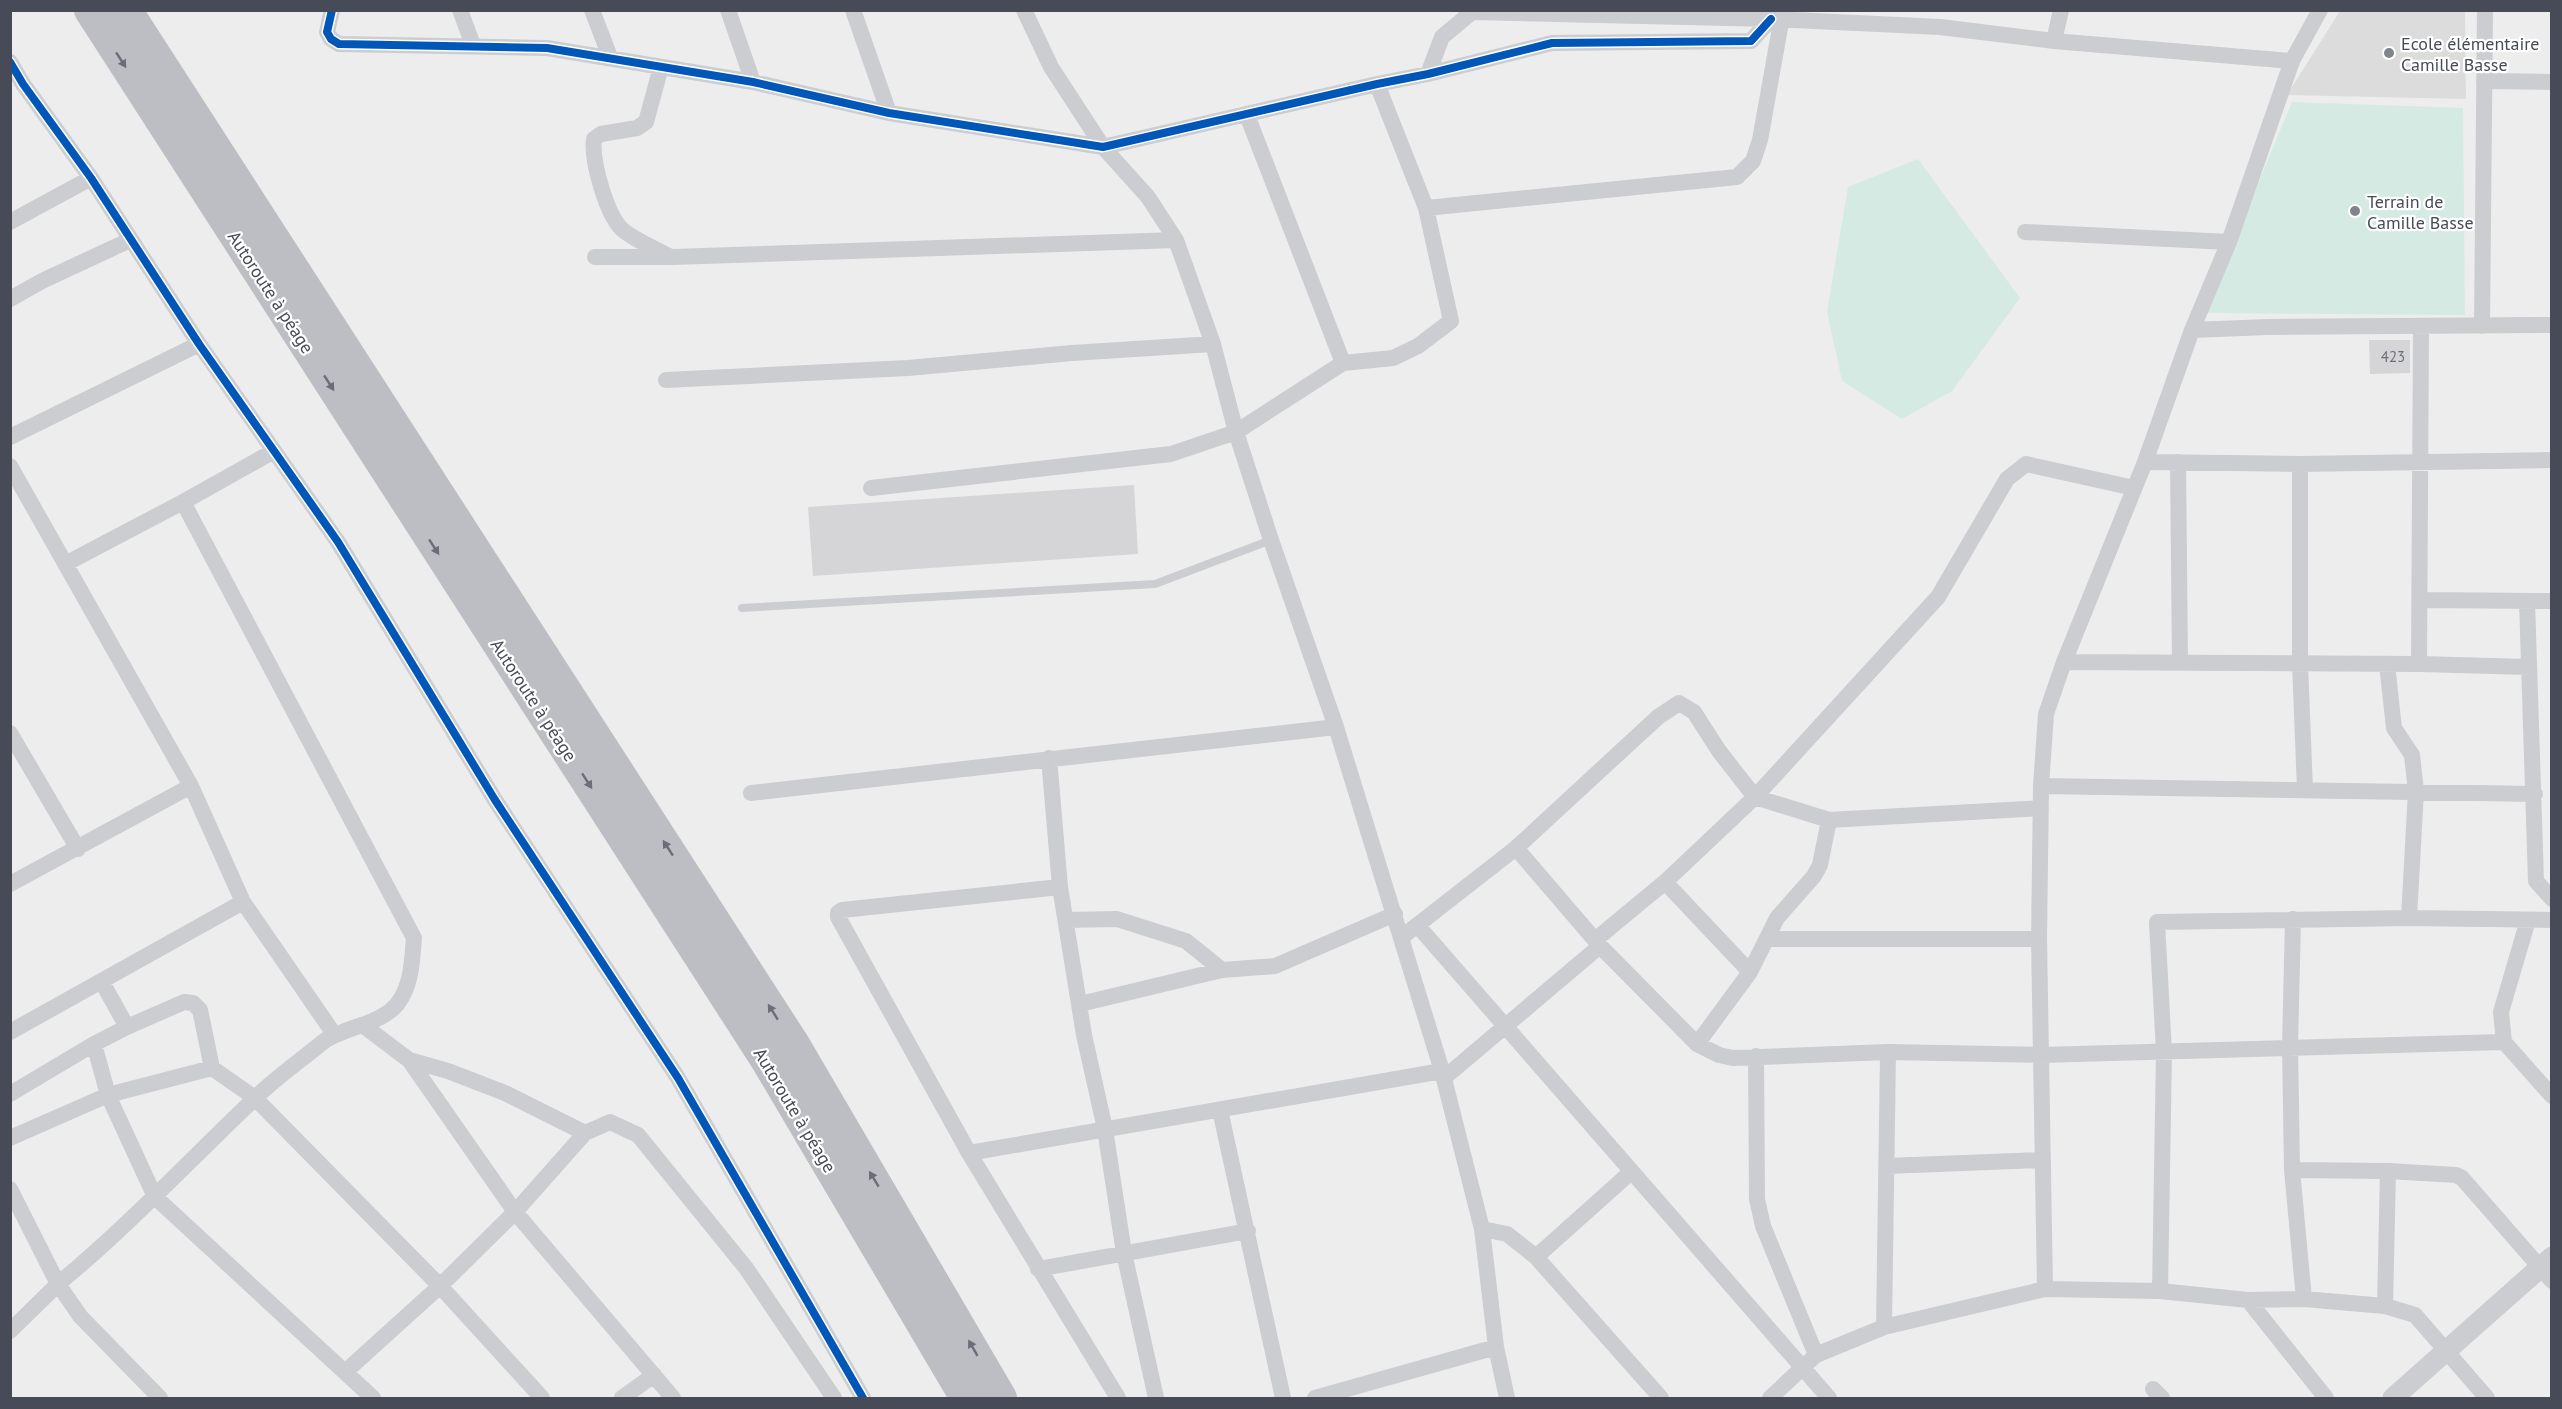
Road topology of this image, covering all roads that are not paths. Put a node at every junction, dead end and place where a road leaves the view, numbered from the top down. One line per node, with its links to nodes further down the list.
1 (90, 10): 165 (highway, Autoroute à péage, one-way to 165)
2 (126, 10): 166 (highway, one-way to 2)
3 (332, 10): 14 (street)
4 (460, 10): 14 (street)
5 (592, 10): 15 (street)
6 (728, 10): 21 (street)
7 (853, 10): 25 (street)
8 (1024, 10): 27 (street)
9 (2061, 10): 13 (street)
10 (2320, 10): 16 (street)
11 (2485, 10): 20 (street)
12 (1778, 17): 13 (street); 19 (street); 19 (street); 29 (street)
13 (2054, 41): 16 (street)
14 (473, 45): 15 (street)
15 (610, 57): 18 (street)
16 (2292, 61): 34 (street)
17 (10, 62): 24 (street)
18 (661, 67): 21 (street); 36 (street)
19 (1428, 74): 23 (street)
20 (2484, 81): 22 (street); 39 (street)
21 (753, 82): 25 (street)
22 (2552, 82)
23 (1377, 84): 26 (street); 29 (street)
24 (17, 87): 28 (street)
25 (889, 113): 27 (street)
26 (1247, 115): 27 (street); 44 (street)
27 (1104, 147): 33 (street)
28 (91, 178): 30 (street); 32 (street)
29 (1426, 208): 44 (street)
30 (10, 222)
31 (2025, 232): 34 (street)
32 (130, 240): 37 (street); 42 (street)
33 (1176, 240): 36 (street); 43 (street)
34 (2229, 242): 41 (street)
35 (595, 257): 36 (street)
36 (672, 257)
37 (10, 299)
38 (2421, 326): 39 (street); 41 (street); 50 (street)
39 (2482, 326): 40 (street)
40 (2552, 326)
41 (2192, 330): 51 (street)
42 (199, 344): 47 (street); 48 (street)
43 (1213, 344): 45 (street); 46 (street)
44 (1343, 363): 46 (street)
45 (666, 380)
46 (1236, 432): 55 (street); 58 (street)
47 (10, 437)
48 (274, 451): 57 (street); 164 (street)
49 (2552, 460): 50 (street)
50 (2421, 461): 53 (street); 60 (street)
51 (2145, 462): 52 (street); 56 (street)
52 (2178, 462): 53 (street); 65 (street)
53 (2300, 464): 66 (street)
54 (10, 466): 59 (street)
55 (871, 488)
56 (2134, 488): 64 (street); 79 (street)
57 (183, 502): 59 (street); 104 (street)
58 (1270, 540): 63 (lane); 70 (street)
59 (67, 563): 73 (street)
60 (2420, 600): 61 (street); 68 (street)
61 (2527, 601): 62 (street); 69 (street)
62 (2552, 601)
63 (742, 608)
64 (2064, 662): 65 (street); 74 (street)
65 (2180, 662): 66 (street)
66 (2300, 663): 67 (street); 75 (street)
67 (2388, 664): 68 (street); 76 (street)
68 (2419, 664): 69 (street)
69 (2529, 667): 78 (street)
70 (1336, 727): 72 (street); 89 (street)
71 (12, 740): 83 (street)
72 (1049, 758): 77 (street); 86 (street)
73 (190, 786): 83 (street); 88 (street)
74 (2041, 786): 75 (street); 80 (street)
75 (2305, 790): 76 (street)
76 (2416, 791): 78 (street); 90 (street)
77 (751, 793)
78 (2535, 794): 87 (street)
79 (1755, 798): 81 (street); 82 (street); 84 (street)
80 (2041, 808): 81 (street); 98 (street)
81 (1829, 820): 97 (street)
82 (1516, 848): 95 (street); 99 (street)
83 (78, 849): 85 (street)
84 (1665, 882): 99 (street); 101 (street)
85 (10, 884)
86 (1060, 888): 91 (street); 128 (street)
87 (2552, 899)
88 (243, 902): 102 (street); 108 (street)
89 (1395, 914): 96 (street); 100 (street)
90 (2409, 918): 92 (street); 93 (street)
91 (1066, 920): 100 (street); 103 (street)
92 (2293, 920): 112 (street); 114 (street)
93 (2528, 920): 94 (street); 109 (street)
94 (2552, 920)
95 (1418, 926): 96 (street); 106 (street)
96 (1402, 937): 119 (street)
97 (1767, 939): 98 (street); 101 (street)
98 (2039, 939): 115 (street)
99 (1598, 943): 106 (street); 111 (street)
100 (1222, 970): 103 (street)
101 (1750, 972): 111 (street)
102 (102, 982): 105 (street); 107 (street)
103 (1080, 1004): 125 (street)
104 (364, 1026): 108 (street); 117 (street)
105 (127, 1027): 110 (street); 118 (street)
106 (1505, 1027): 119 (street); 133 (street)
107 (10, 1032)
108 (333, 1034): 123 (street)
109 (2504, 1042): 112 (street); 122 (street)
110 (94, 1044): 120 (street); 121 (street)
111 (1697, 1044): 116 (street)
112 (2290, 1046): 114 (street); 131 (street)
113 (1888, 1052): 115 (street); 116 (street); 130 (street)
114 (2164, 1052): 115 (street); 146 (street)
115 (2041, 1054): 129 (street)
116 (1756, 1056): 154 (street)
117 (409, 1060): 126 (street); 136 (street)
118 (212, 1068): 121 (street); 123 (street)
119 (1443, 1075): 124 (street); 137 (street)
120 (10, 1094)
121 (108, 1095): 127 (street); 135 (street)
122 (2552, 1096)
123 (255, 1098): 135 (street); 144 (street)
124 (1220, 1110): 125 (street); 138 (street)
125 (1105, 1129): 128 (street); 139 (street)
126 (585, 1133): 136 (street); 163 (street)
127 (10, 1138)
128 (969, 1154): 142 (street)
129 (2043, 1160): 130 (street); 145 (street)
130 (1887, 1166): 150 (street)
131 (2292, 1170): 132 (street); 147 (street)
132 (2388, 1171): 141 (street); 149 (street)
133 (1631, 1172): 140 (street); 155 (street)
134 (10, 1189): 143 (street)
135 (155, 1197): 143 (street); 156 (street)
136 (515, 1212): 144 (street); 157 (street)
137 (1482, 1229): 140 (street); 152 (street)
138 (1248, 1232): 139 (street); 169 (street)
139 (1124, 1253): 142 (street); 168 (street)
140 (1536, 1257): 172 (street)
141 (2547, 1268): 153 (street)
142 (1038, 1269): 167 (street)
143 (58, 1284): 151 (street); 158 (street)
144 (440, 1286): 156 (street); 160 (street)
145 (2045, 1290): 146 (street); 150 (street)
146 (2160, 1291): 148 (street)
147 (2304, 1299): 148 (street); 149 (street)
148 (2248, 1300): 175 (street)
149 (2385, 1306): 153 (street)
150 (1884, 1327): 154 (street)
151 (10, 1331)
152 (1496, 1347): 170 (street); 171 (street)
153 (2447, 1352): 176 (street); 177 (street)
154 (1816, 1355): 155 (street)
155 (1803, 1369): 173 (street); 174 (street)
156 (345, 1372): 159 (street)
157 (654, 1375): 161 (street); 162 (street)
158 (160, 1398)
159 (373, 1398)
160 (542, 1398)
161 (622, 1398)
162 (673, 1398)
163 (834, 1398)
164 (863, 1398)
165 (966, 1398)
166 (1001, 1398)
167 (1118, 1398)
168 (1156, 1398)
169 (1283, 1398)
170 (1315, 1398)
171 (1507, 1398)
172 (1661, 1398)
173 (1770, 1398)
174 (1828, 1398)
175 (2326, 1398)
176 (2393, 1398)
177 (2487, 1398)

